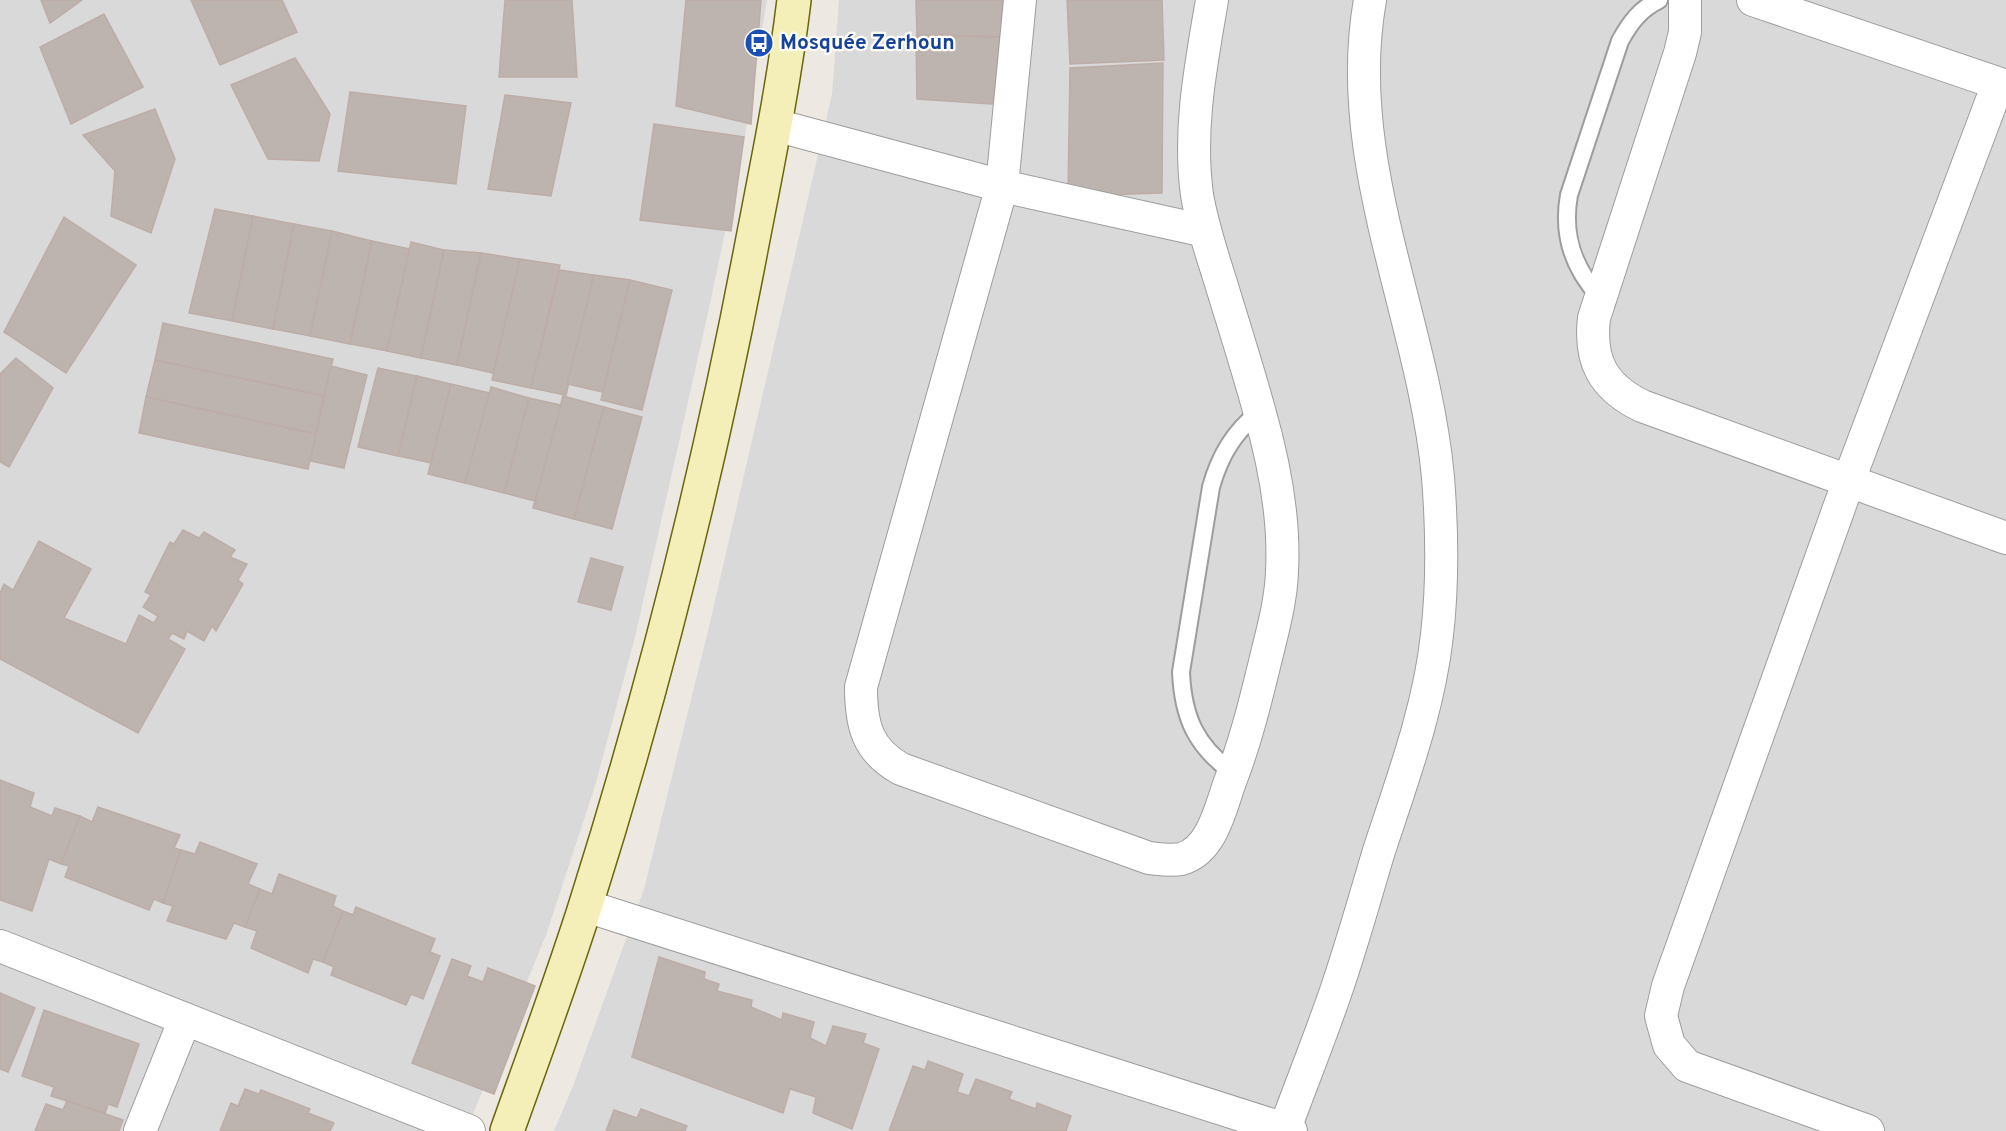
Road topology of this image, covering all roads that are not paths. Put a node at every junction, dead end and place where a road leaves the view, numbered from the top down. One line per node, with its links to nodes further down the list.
1 (794, 0): 9 (street)
2 (1020, 0): 10 (street)
3 (1212, 0): 11 (street)
4 (1370, 0): 20 (street)
5 (1659, 0): 12 (lane)
6 (1685, 0): 12 (street)
7 (1753, 0): 8 (street)
8 (2002, 85): 14 (street)
9 (775, 125): 10 (street); 17 (street)
10 (1002, 186): 11 (street); 16 (street)
11 (1205, 231): 13 (street)
12 (1600, 297): 14 (street)
13 (1260, 411): 16 (street); 16 (lane)
14 (1849, 480): 15 (street); 24 (street)
15 (2006, 538)
16 (1233, 773)
17 (586, 906): 20 (street); 23 (street)
18 (0, 946): 19 (street)
19 (185, 1019): 21 (street); 22 (street)
20 (1287, 1130)
21 (140, 1131)
22 (469, 1131)
23 (507, 1131)
24 (1868, 1131)

